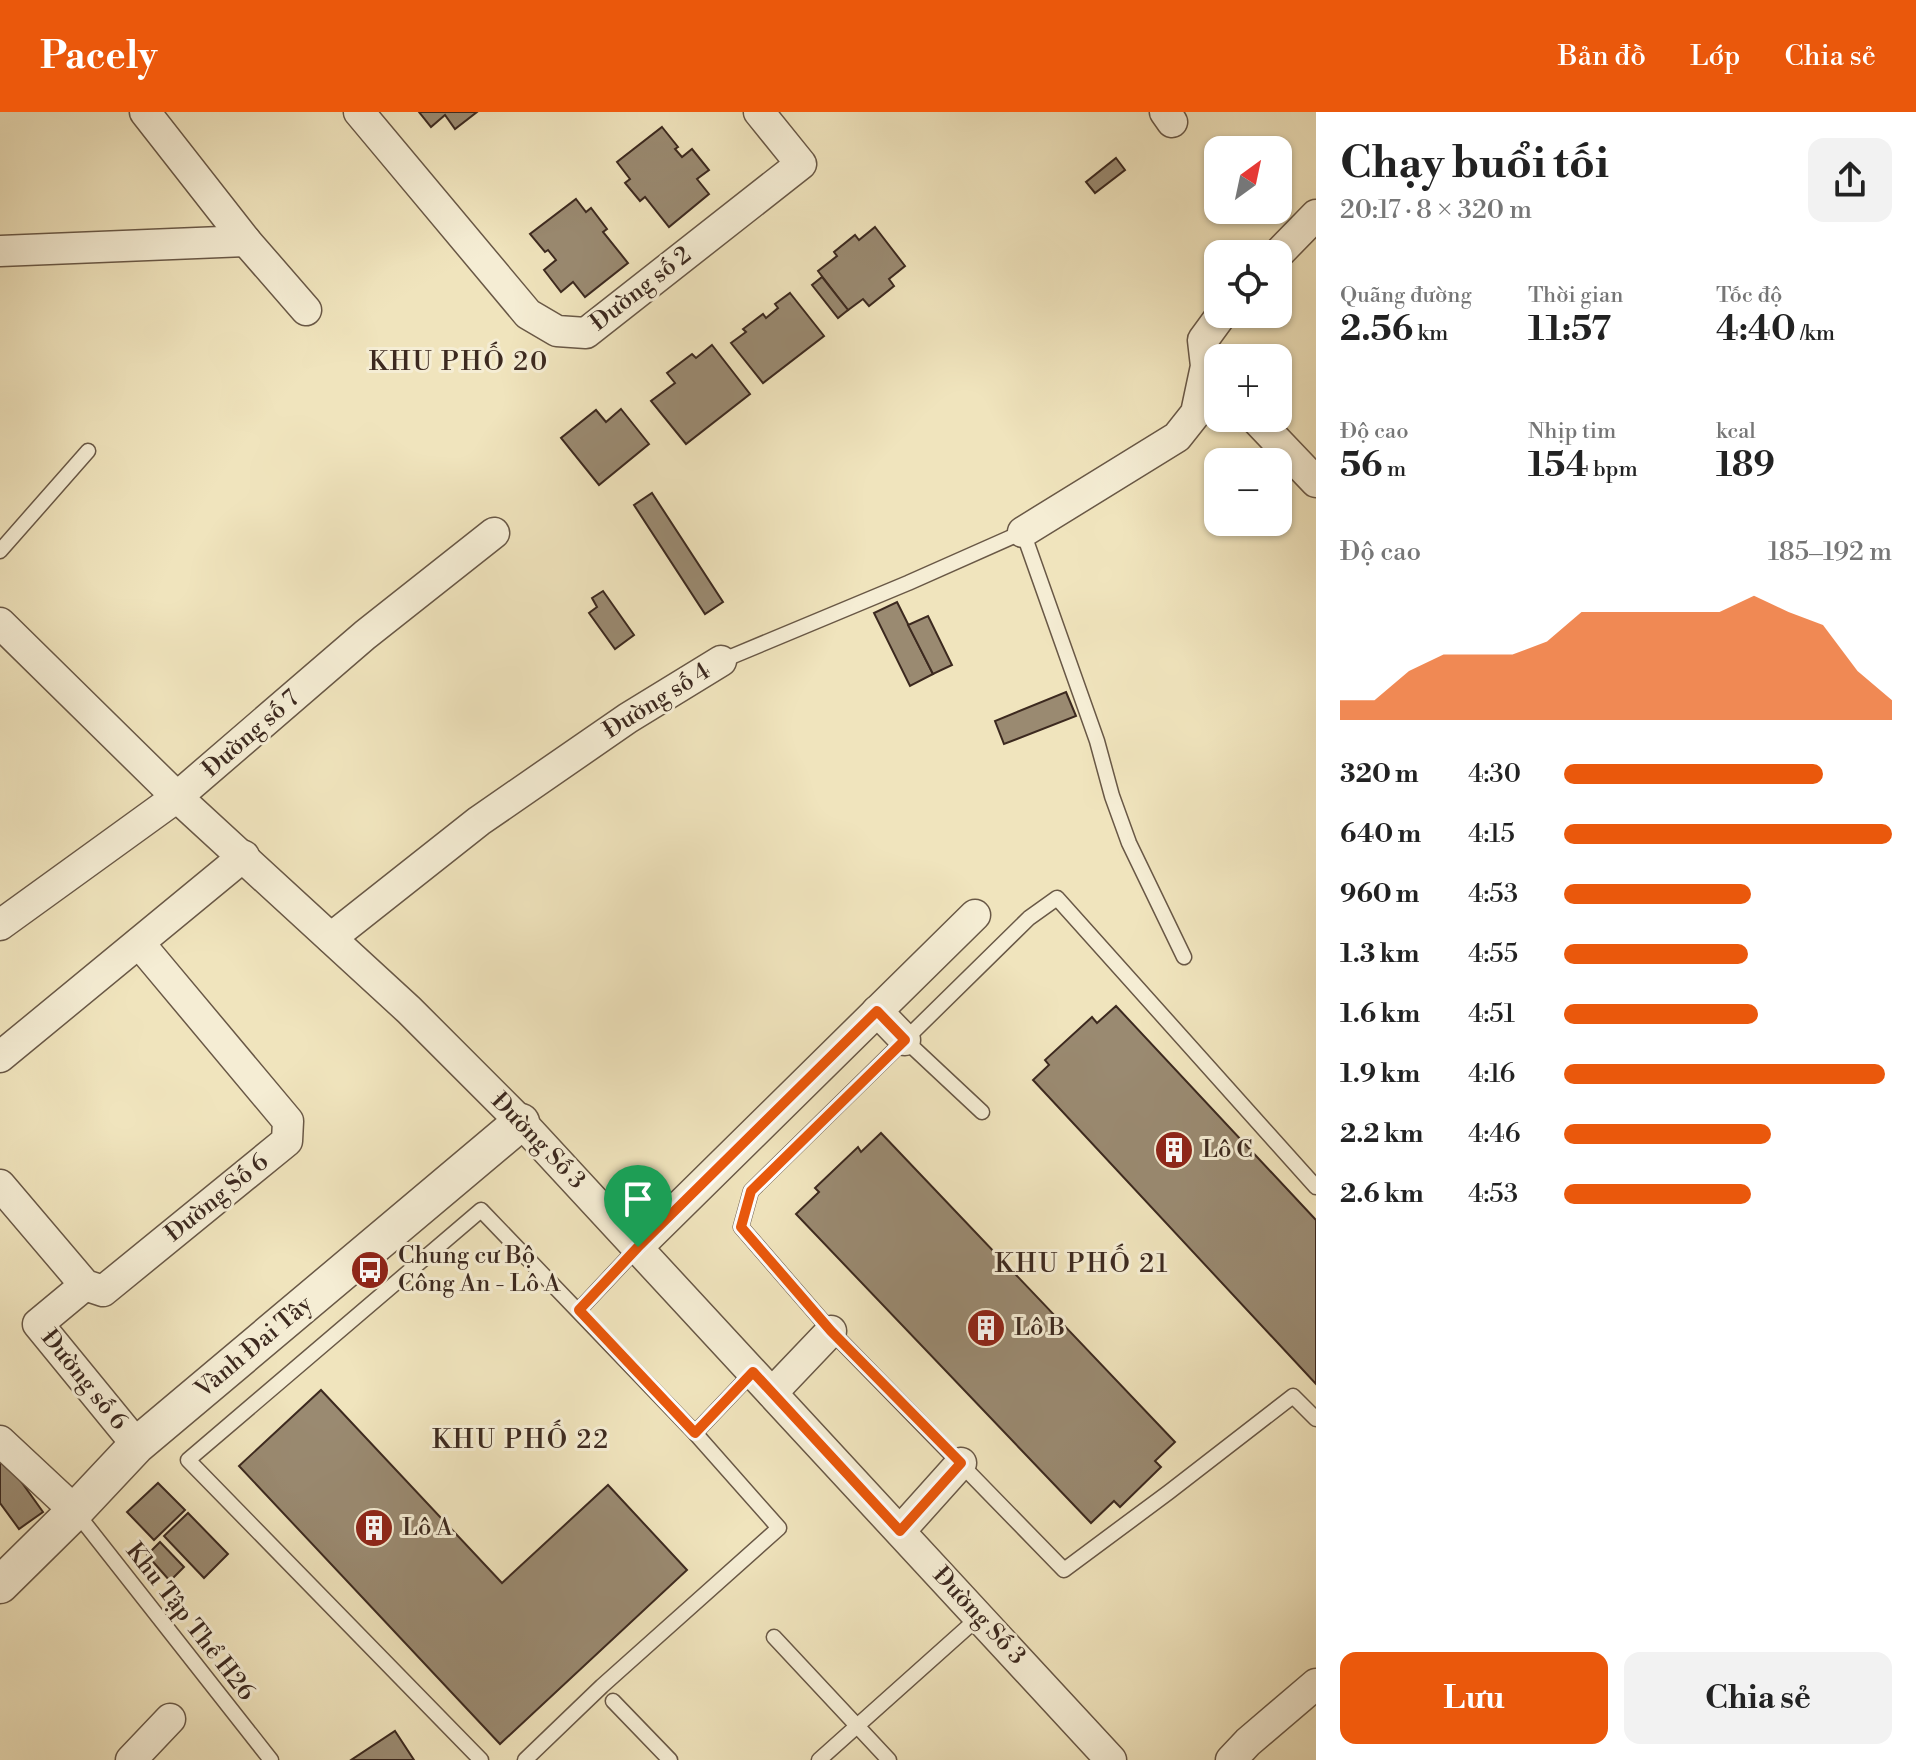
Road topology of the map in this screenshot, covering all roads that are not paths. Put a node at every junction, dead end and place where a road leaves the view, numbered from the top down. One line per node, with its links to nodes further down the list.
1 (145, 112): 6 (street)
2 (359, 112): 3 (street, Đường số 2)
3 (759, 112)
4 (1316, 215): 5 (street)
5 (1292, 240)
6 (246, 241): 7 (street); 8 (street)
7 (0, 251)
8 (306, 310)
9 (1204, 393): 13 (street)
10 (1268, 432): 12 (street)
11 (88, 451): 15 (lane)
12 (1316, 482)
13 (1023, 532): 17 (lane, Đường số 4); 24 (lane)
14 (494, 533): 18 (street, Đường số 7)
15 (0, 551)
16 (0, 623): 18 (street, Đường Số 3)
17 (721, 661): 22 (street, Đường số 4)
18 (177, 797): 19 (street, Đường Số 3); 21 (street, Đường số 7)
19 (244, 856): 22 (street, Đường Số 3); 23 (street)
20 (975, 915): 25 (street)
21 (0, 925)
22 (331, 938): 29 (street, Đường Số 3)
23 (139, 943): 27 (street); 33 (street, Đường Số 6)
24 (1184, 957)
25 (877, 1011): 26 (street); 32 (street)
26 (905, 1040): 28 (lane); 31 (lane); 35 (lane)
27 (0, 1057)
28 (982, 1112)
29 (521, 1122): 32 (street, Đường Số 3); 40 (street, Vành Đai Tây)
30 (0, 1187): 33 (street)
31 (1316, 1187)
32 (638, 1247): 34 (lane); 36 (street, Đường Số 3)
33 (85, 1285): 40 (street, Đường số 6)
34 (579, 1310): 38 (lane); 53 (lane)
35 (831, 1331): 36 (street); 41 (lane)
36 (763, 1383): 38 (lane); 43 (street, Đường Số 3)
37 (1316, 1419): 41 (lane)
38 (695, 1433): 54 (lane)
39 (0, 1441): 42 (street)
40 (137, 1445): 42 (street, Vành Đai Tây)
41 (961, 1463): 43 (street)
42 (75, 1511): 44 (street, Vành Đai Tây); 52 (lane, Khu Tập Thể H26)
43 (900, 1531): 45 (street, Đường Số 3)
44 (0, 1585)
45 (979, 1617): 50 (lane); 58 (street, Đường Số 3)
46 (774, 1637): 50 (lane)
47 (1316, 1684): 59 (street)
48 (613, 1701): 55 (lane)
49 (170, 1719): 51 (street)
50 (857, 1726): 56 (lane); 57 (lane)
51 (131, 1760)
52 (271, 1760)
53 (481, 1760)
54 (525, 1760)
55 (670, 1760)
56 (819, 1760)
57 (889, 1760)
58 (1111, 1760)
59 (1231, 1760)

